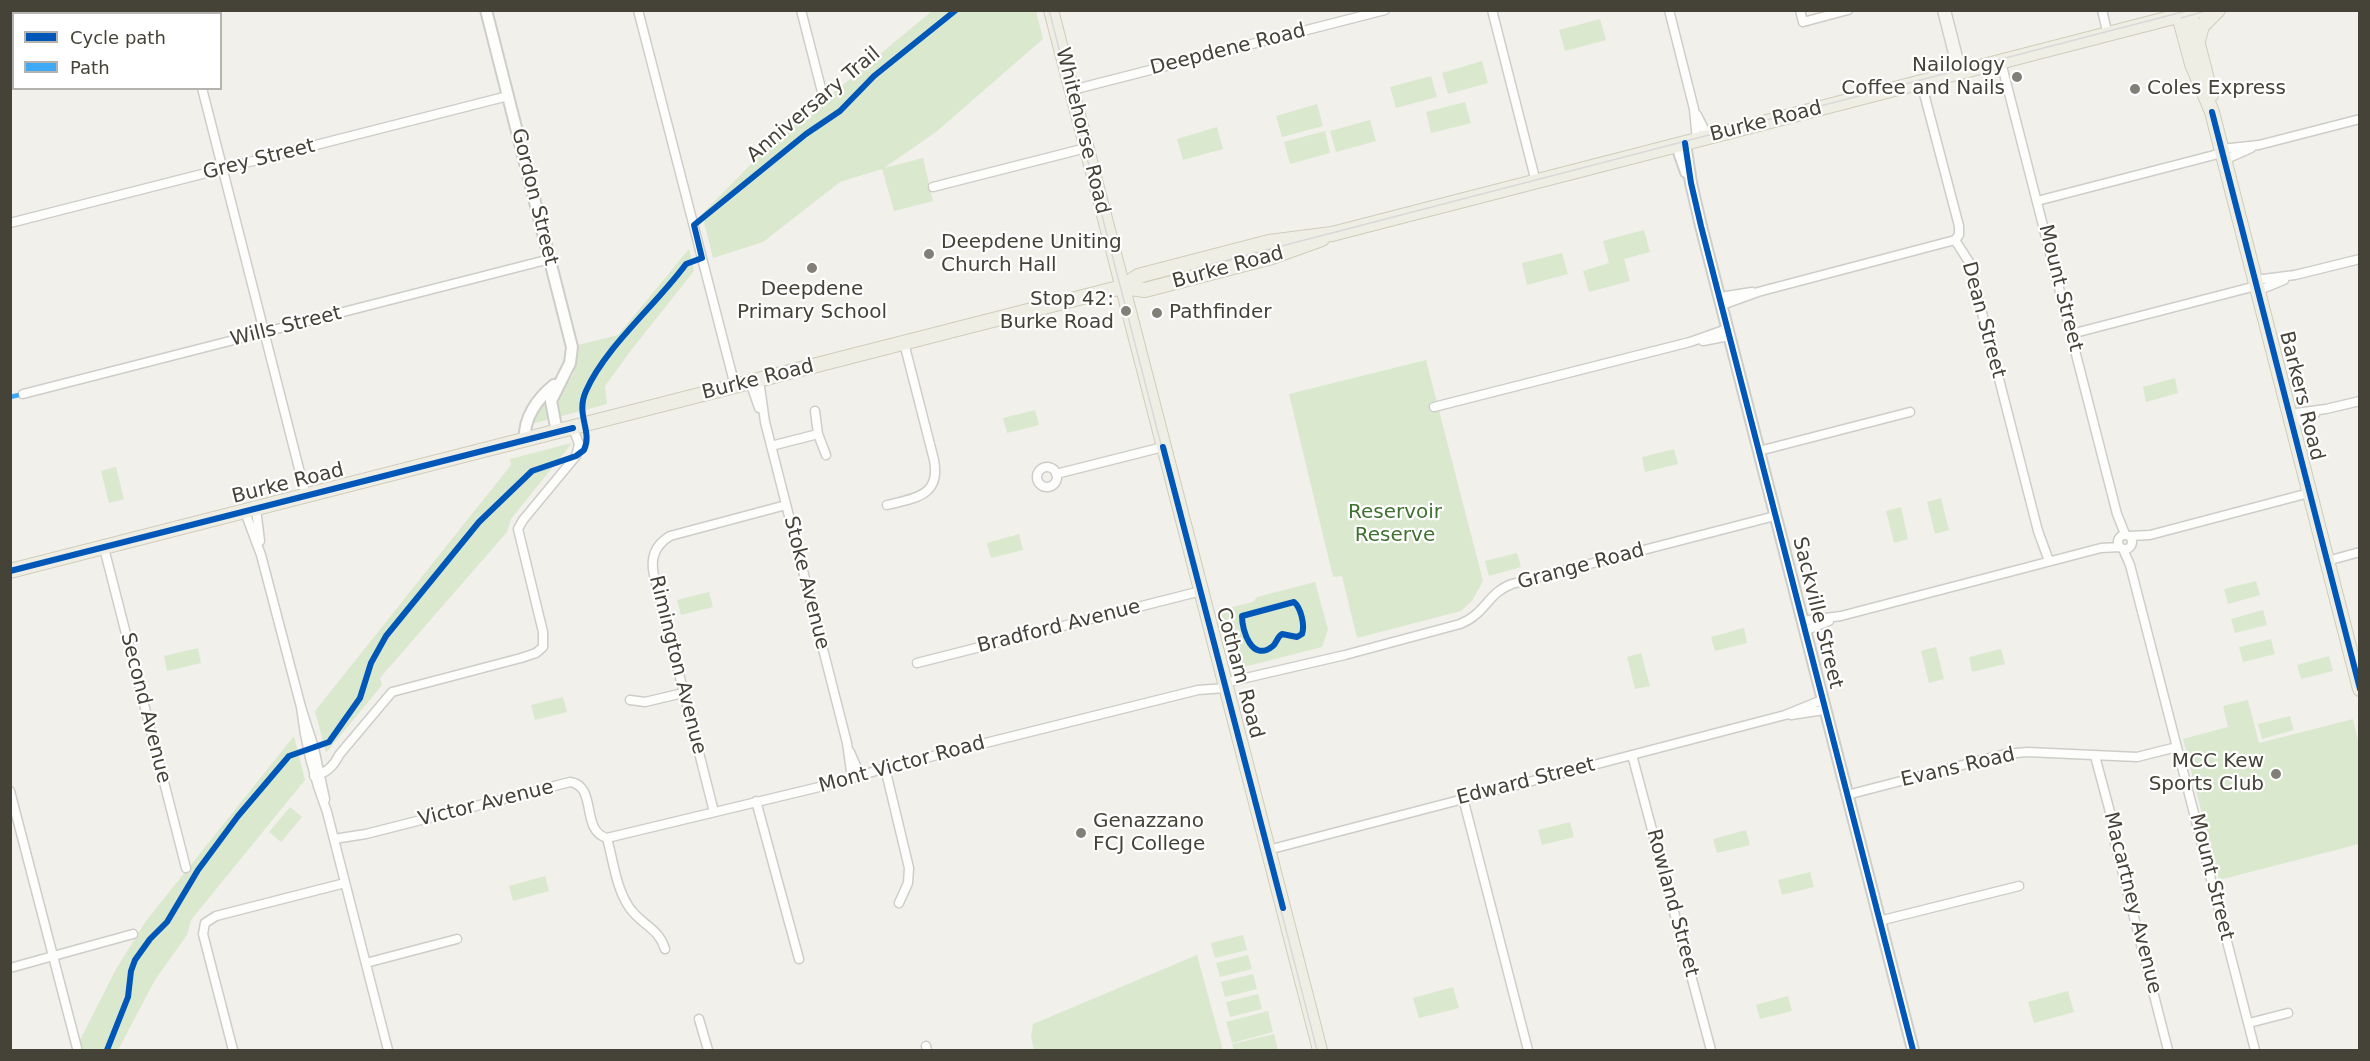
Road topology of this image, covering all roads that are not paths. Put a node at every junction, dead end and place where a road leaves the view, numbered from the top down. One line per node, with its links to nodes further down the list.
1 (486, 10): 22 (street, Gordon Street)
2 (638, 10): 45 (street)
3 (801, 10): 21 (street)
4 (1051, 10): 20 (main road, Whitehorse Road)
5 (1385, 10): 20 (street, Deepdene Road)
6 (1492, 10): 29 (street)
7 (1669, 10): 25 (street)
8 (1800, 10): 9 (street)
9 (1848, 10)
10 (1944, 10): 17 (main road)
11 (2102, 10): 14 (street)
12 (2218, 10): 15 (main road)
13 (2190, 13): 14 (main road, Burke Road); 15 (main road, Barkers Road); 23 (main road, Barkers Road)
14 (2108, 35): 16 (main road, Burke Road)
15 (2198, 40): 23 (main road, Barkers Road)
16 (2001, 62): 17 (main road, Burke Road); 31 (street, Mount Street)
17 (1960, 73): 18 (main road, Burke Road)
18 (1921, 82): 25 (main road, Burke Road); 33 (street, Dean Street)
19 (203, 90): 28 (street)
20 (1072, 90): 26 (main road, Whitehorse Road)
21 (822, 92)
22 (508, 96): 28 (street, Grey Street); 34 (street, Gordon Street)
23 (2212, 112): 27 (main road, Barkers Road)
24 (2360, 119): 27 (street)
25 (1692, 142): 29 (main road, Burke Road); 38 (street, Sackville Street)
26 (1086, 148): 30 (street); 37 (main road, Whitehorse Road)
27 (2222, 154): 31 (street); 36 (main road, Barkers Road)
28 (223, 169): 32 (street, Grey Street); 40 (street)
29 (1536, 182): 37 (main road, Burke Road)
30 (933, 188)
31 (2037, 201): 41 (street, Mount Street)
32 (10, 223)
33 (1955, 240): 38 (street); 70 (street, Dean Street)
34 (550, 259): 40 (street, Wills Street); 43 (street, Gordon Street)
35 (2360, 259): 36 (street)
36 (2256, 286): 41 (street); 51 (main road, Barkers Road)
37 (1122, 287): 42 (main road, Burke Road); 57 (main road, Cotham Road)
38 (1721, 301): 39 (street, Sackville Street)
39 (1728, 332): 48 (street); 58 (street, Sackville Street)
40 (264, 333): 46 (street, Wills Street); 62 (street)
41 (2071, 334): 67 (street, Mount Street)
42 (904, 343): 44 (main road, Burke Road); 63 (street)
43 (560, 381): 53 (street, Gordon Street); 55 (street, Gordon Street)
44 (754, 381): 45 (main road, Burke Road); 56 (street, Stoke Avenue)
45 (735, 386): 52 (main road, Burke Road)
46 (23, 394)
47 (2360, 401): 51 (street)
48 (1434, 407)
49 (815, 411): 54 (street)
50 (1910, 412): 58 (street)
51 (2290, 419): 61 (main road, Barkers Road)
52 (573, 428): 53 (main road, Burke Road); 85 (street)
53 (557, 432): 55 (main road, Burke Road)
54 (818, 434): 56 (street); 59 (street)
55 (525, 440): 62 (main road, Burke Road)
56 (771, 446): 64 (street, Stoke Avenue)
57 (1163, 447): 60 (street); 73 (main road, Cotham Road)
58 (1758, 452): 66 (street, Sackville Street)
59 (826, 455)
60 (1056, 474)
61 (2309, 493): 67 (street); 71 (main road, Barkers Road)
62 (306, 496): 65 (main road, Burke Road)
63 (887, 505)
64 (786, 506): 78 (street, Rimington Avenue); 86 (street, Stoke Avenue)
65 (250, 510): 68 (main road, Burke Road); 85 (street)
66 (1775, 516): 74 (street, Sackville Street); 76 (street, Grange Road)
67 (2124, 542): 70 (street); 81 (street, Mount Street)
68 (104, 548): 72 (main road, Burke Road); 95 (street, Second Avenue)
69 (2360, 552): 71 (street)
70 (2049, 561): 74 (street)
71 (2327, 561): 77 (main road, Barkers Road)
72 (10, 571)
73 (1201, 591): 75 (street, Bradford Avenue); 76 (main road, Cotham Road)
74 (1803, 626): 80 (street, Sackville Street)
75 (917, 663)
76 (1224, 682): 84 (street, Mont Victor Road); 94 (main road, Cotham Road)
77 (2360, 689)
78 (683, 693): 79 (street); 91 (street, Rimington Avenue)
79 (630, 700)
80 (1823, 705): 82 (street, Edward Street); 88 (street, Sackville Street)
81 (2177, 747): 83 (street, Evans Road); 109 (street, Mount Street)
82 (1632, 755): 89 (street, Edward Street); 116 (street, Rowland Street)
83 (2095, 756): 88 (street, Evans Road); 118 (street, Macartney Avenue)
84 (885, 768): 86 (street, Mont Victor Road); 98 (street)
85 (317, 771): 93 (street)
86 (856, 776): 90 (street, Mont Victor Road)
87 (10, 791): 103 (street)
88 (1847, 795): 99 (street, Sackville Street)
89 (1463, 798): 94 (street, Edward Street); 115 (street)
90 (756, 801): 91 (street, Mont Victor Road); 104 (street)
91 (714, 812): 92 (street, Mont Victor Road)
92 (607, 838): 93 (street, Victor Avenue); 102 (street, Victor Avenue)
93 (335, 843): 96 (street)
94 (1268, 850): 114 (main road, Cotham Road)
95 (186, 868)
96 (345, 883): 105 (street); 111 (street)
97 (2019, 886): 99 (street)
98 (899, 903)
99 (1880, 921): 117 (street, Sackville Street)
100 (133, 934): 103 (street)
101 (457, 939): 105 (street)
102 (665, 950)
103 (53, 957): 106 (street); 110 (street)
104 (799, 959)
105 (366, 963): 112 (street)
106 (10, 968)
107 (2288, 1013): 109 (street)
108 (699, 1019): 113 (street)
109 (2248, 1023): 119 (street, Mount Street)
110 (77, 1048)
111 (233, 1050)
112 (388, 1050)
113 (708, 1050)
114 (1320, 1050)
115 (1528, 1050)
116 (1711, 1050)
117 (1913, 1050)
118 (2168, 1050)
119 (2255, 1050)

